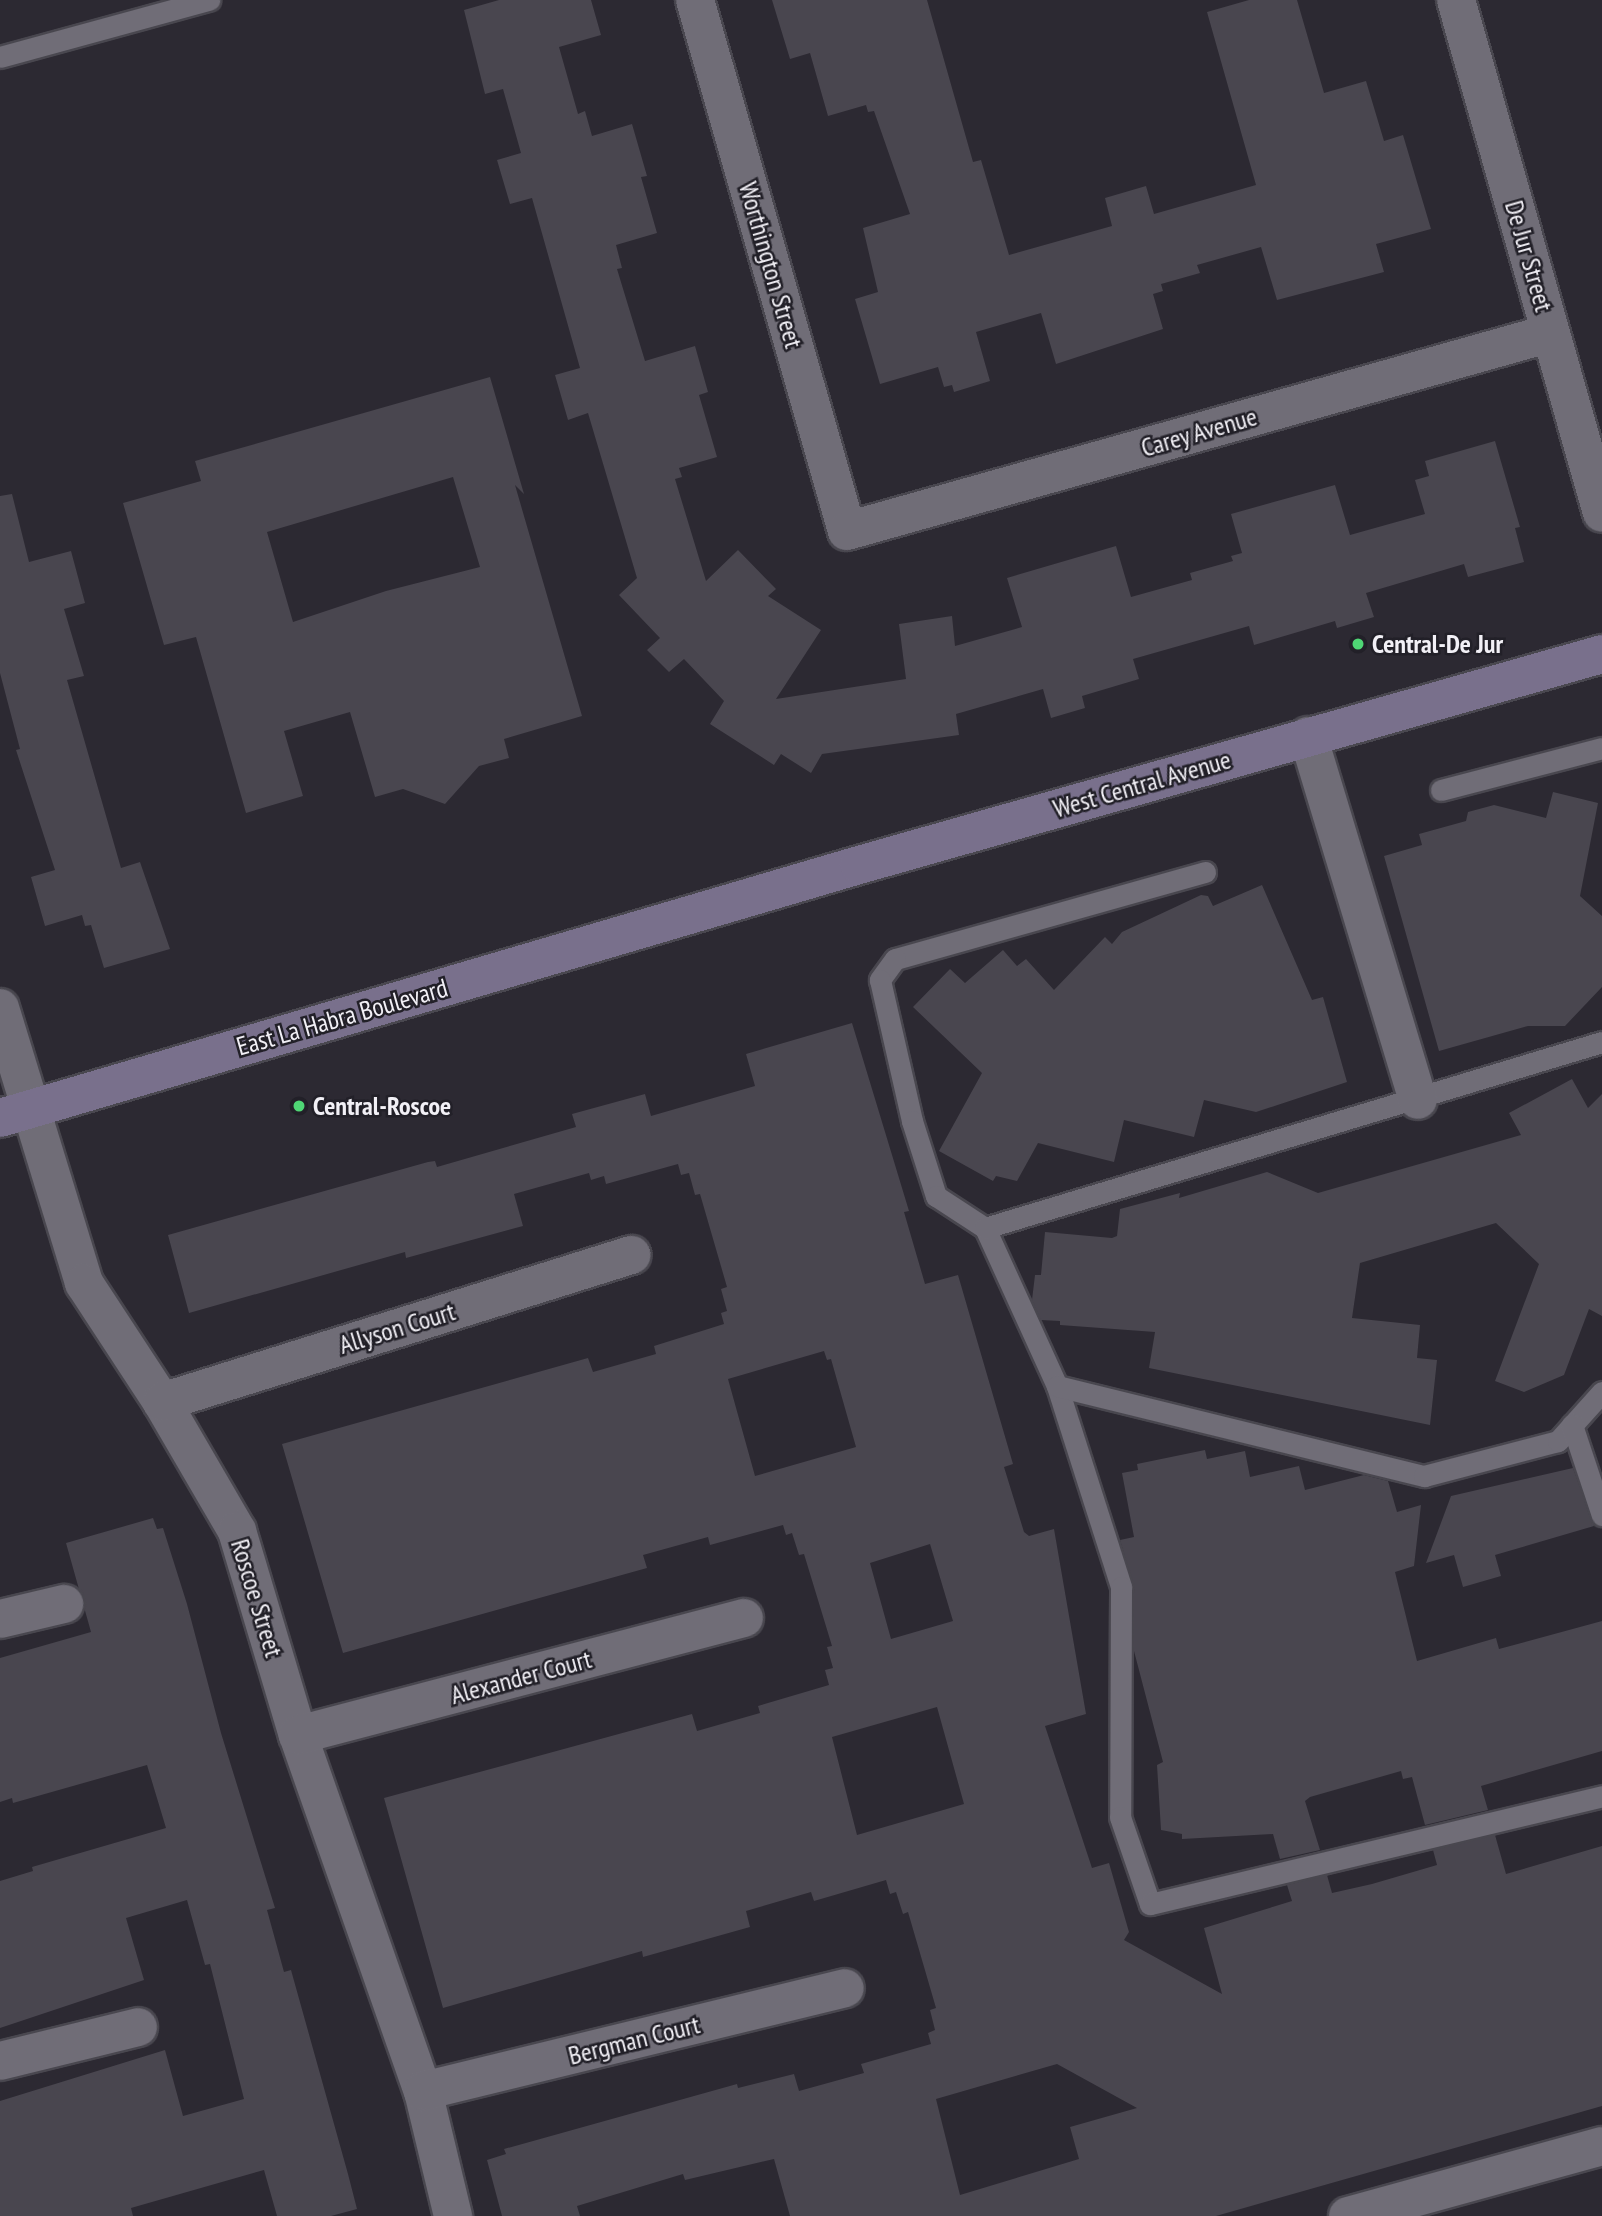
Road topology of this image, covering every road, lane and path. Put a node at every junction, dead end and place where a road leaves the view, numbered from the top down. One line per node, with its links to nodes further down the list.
1 (209, 0): 4 (lane)
2 (695, 0): 7 (street, Worthington Street)
3 (1456, 0): 5 (street, De Jur Street)
4 (0, 57)
5 (1551, 333): 6 (street, De Jur Street); 7 (street, Carey Avenue)
6 (1602, 513)
7 (847, 531)
8 (1602, 654): 9 (main road, West Central Avenue)
9 (1308, 736): 13 (main road, West Central Avenue); 16 (street)
10 (1602, 748): 11 (lane)
11 (1441, 790)
12 (1205, 872): 18 (lane)
13 (683, 917): 17 (main road, East La Habra Boulevard)
14 (0, 1008): 17 (street, Roscoe Street)
15 (1602, 1042): 16 (lane)
16 (1418, 1100): 18 (lane)
17 (15, 1114): 22 (street, Roscoe Street)
18 (985, 1228): 20 (lane)
19 (632, 1255): 22 (street, Allyson Court)
20 (1057, 1386): 23 (lane); 29 (lane)
21 (1602, 1392): 23 (lane)
22 (162, 1402): 28 (street, Roscoe Street)
23 (1572, 1425): 24 (lane)
24 (1602, 1515)
25 (64, 1604): 27 (street)
26 (744, 1618): 28 (street, Alexander Court)
27 (0, 1619)
28 (298, 1735): 33 (street, Roscoe Street)
29 (1602, 1796)
30 (845, 1988): 33 (street, Bergman Court)
31 (138, 2027): 32 (street)
32 (0, 2061)
33 (423, 2091): 35 (street, Roscoe Street)
34 (1602, 2146): 36 (street)
35 (453, 2216)
36 (1348, 2216)

